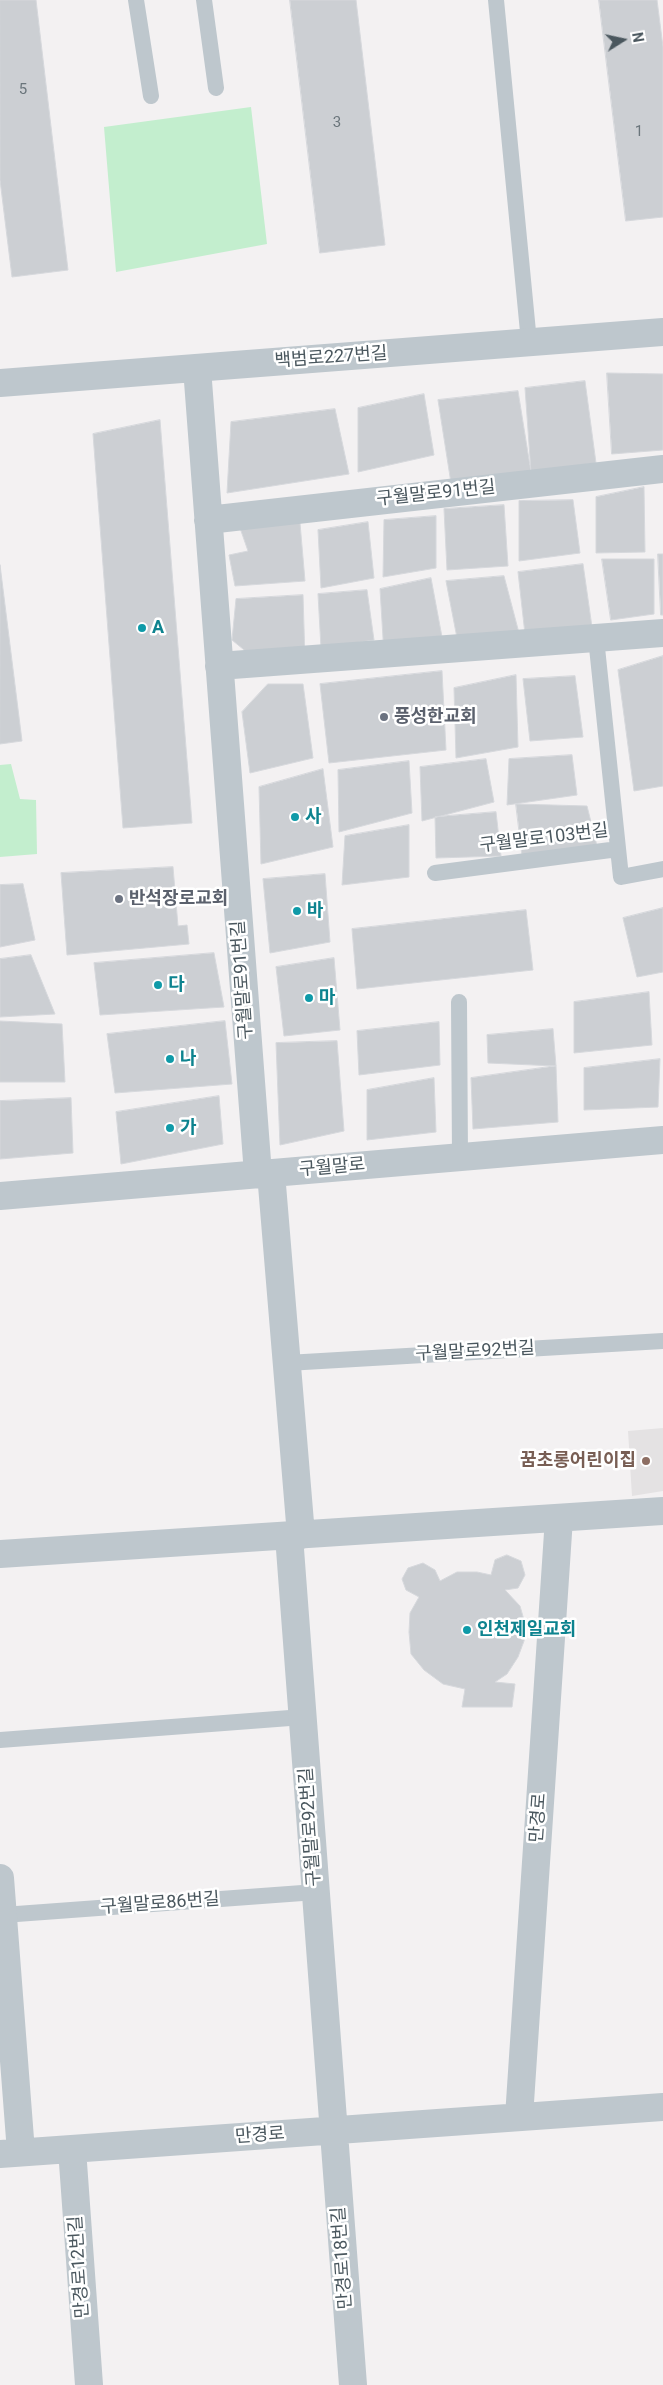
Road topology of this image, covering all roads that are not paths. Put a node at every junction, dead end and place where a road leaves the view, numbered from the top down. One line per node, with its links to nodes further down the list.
1 (136, 0): 5 (lane)
2 (204, 0): 4 (lane)
3 (496, 0): 7 (lane)
4 (216, 88)
5 (150, 96)
6 (663, 332): 7 (street, 백범로227번길)
7 (529, 342): 8 (street, 백범로227번길)
8 (197, 368): 9 (street, 백범로227번길); 11 (street, 구월말로91번길)
9 (0, 383)
10 (663, 469): 11 (street, 구월말로91번길)
11 (208, 520): 14 (street, 구월말로91번길)
12 (663, 633): 13 (street)
13 (596, 638): 14 (street); 15 (lane)
14 (219, 666): 21 (street, 구월말로91번길)
15 (618, 850): 16 (lane, 구월말로103번길); 17 (lane, 구월말로103번길)
16 (663, 869)
17 (435, 873)
18 (459, 1002): 20 (lane)
19 (663, 1140): 20 (street, 구월말로)
20 (460, 1157): 21 (street, 구월말로)
21 (264, 1174): 22 (street, 구월말로); 24 (street, 구월말로92번길)
22 (0, 1196)
23 (663, 1341): 24 (lane, 구월말로92번길)
24 (287, 1363): 27 (street, 구월말로92번길)
25 (663, 1511): 26 (street)
26 (559, 1518): 27 (street); 35 (street, 만경로)
27 (295, 1535): 28 (street); 29 (street, 구월말로92번길)
28 (0, 1554)
29 (303, 1717): 30 (lane); 32 (street, 구월말로92번길)
30 (0, 1740)
31 (0, 1878): 33 (street)
32 (316, 1892): 33 (lane, 구월말로86번길); 36 (street, 구월말로92번길)
33 (2, 1925): 38 (street)
34 (663, 2107): 35 (street, 만경로)
35 (519, 2117): 36 (street, 만경로)
36 (334, 2130): 37 (street, 만경로); 40 (street, 만경로18번길)
37 (72, 2149): 38 (street, 만경로); 39 (street, 만경로12번길)
38 (10, 2153)
39 (89, 2385)
40 (353, 2385)

